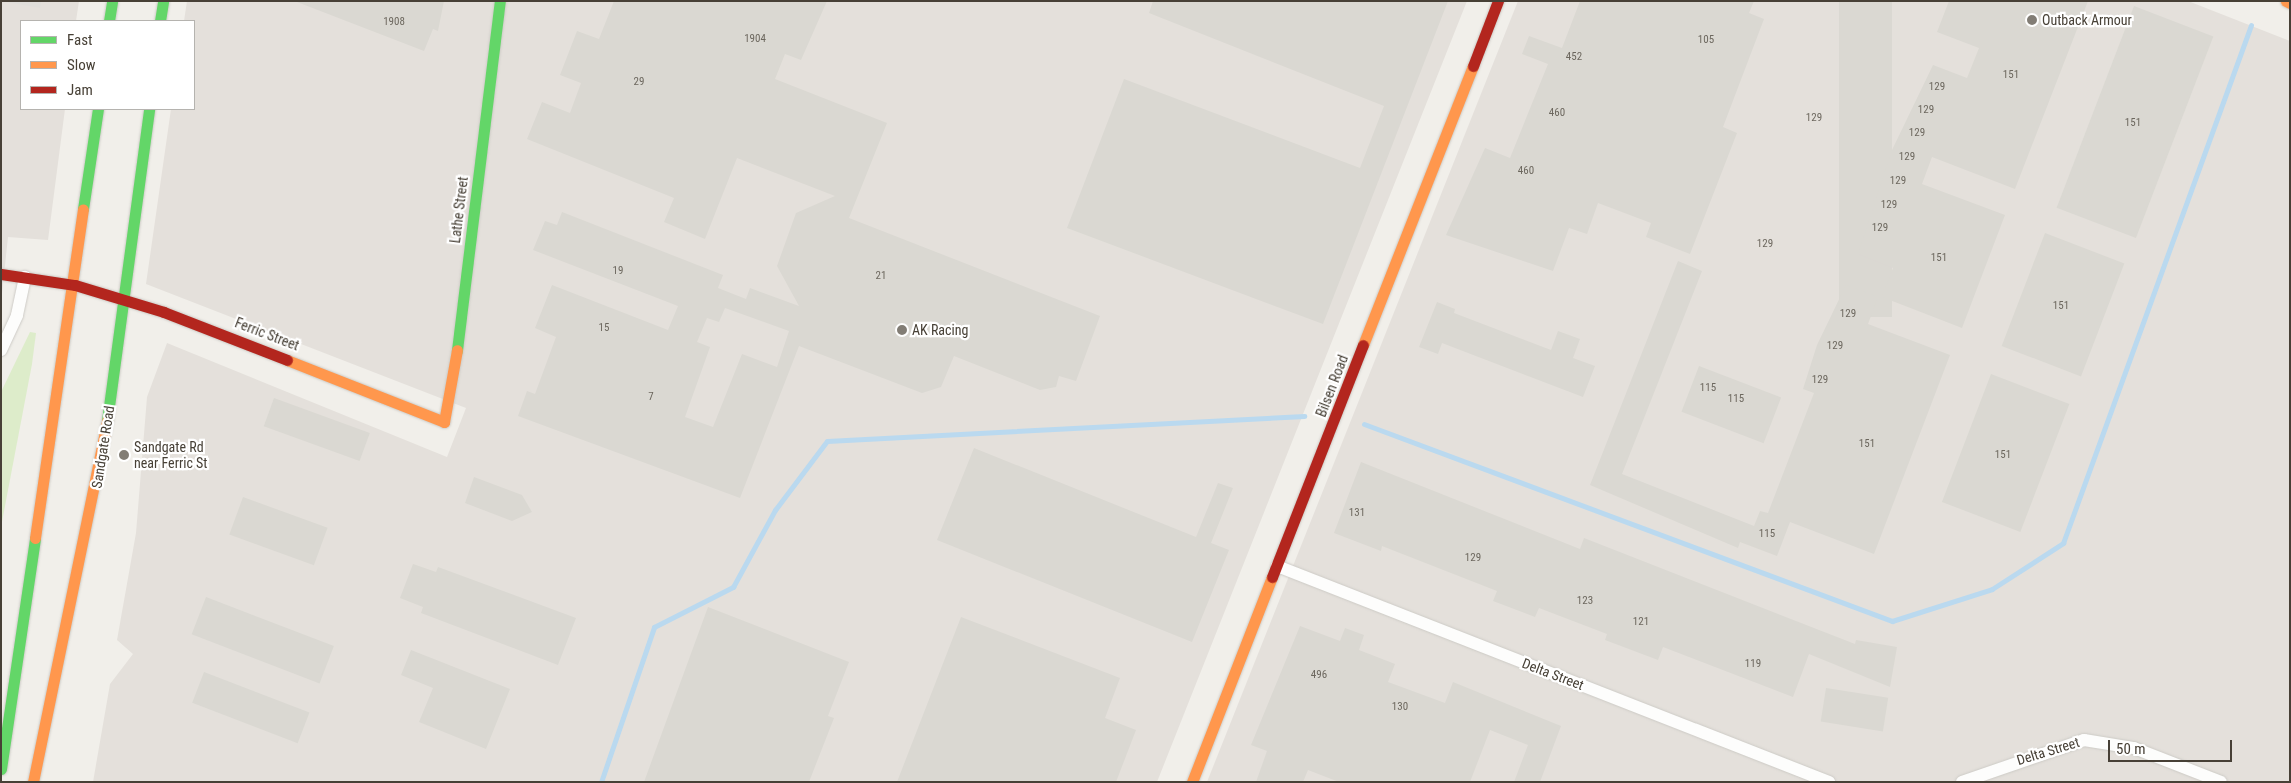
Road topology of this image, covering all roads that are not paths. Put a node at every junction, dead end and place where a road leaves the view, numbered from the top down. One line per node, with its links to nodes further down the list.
1 (112, 1): 7 (main road)
2 (163, 1): 8 (main road)
3 (500, 1): 16 (main road, Lathe Street)
4 (1498, 1): 17 (main road, Bilsen Road)
5 (2286, 1): 6 (main road)
6 (2290, 3)
7 (109, 20)
8 (160, 20)
9 (98, 110): 13 (main road)
10 (149, 110): 14 (main road, Sandgate Road)
11 (1, 274): 12 (main road, Ferric Street)
12 (25, 277): 13 (main road, Ferric Street); 15 (street)
13 (74, 285): 14 (main road, Ferric Street); 18 (main road)
14 (124, 298): 16 (main road, Ferric Street); 19 (main road, Sandgate Road)
15 (1, 350)
16 (444, 422)
17 (1277, 566): 20 (main road, Bilsen Road); 21 (street, Delta Street)
18 (1, 769)
19 (34, 782)
20 (1192, 782)
21 (1829, 782)
22 (1962, 782): 23 (street, Delta Street)
23 (2221, 782)

